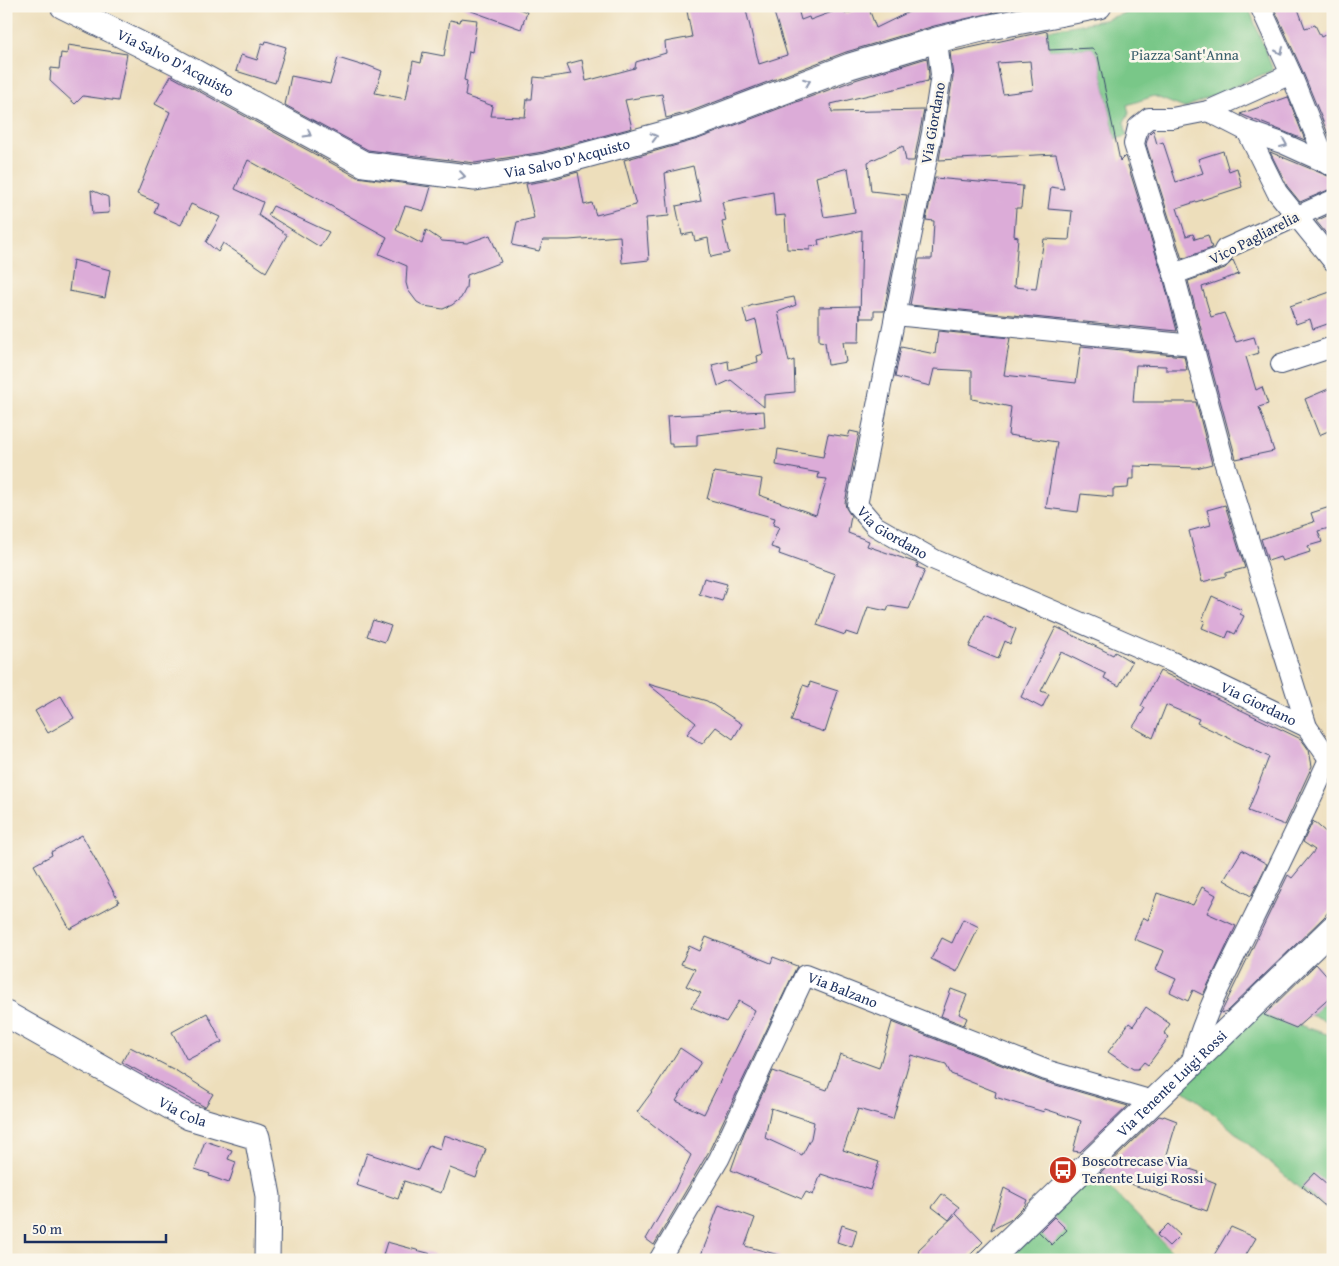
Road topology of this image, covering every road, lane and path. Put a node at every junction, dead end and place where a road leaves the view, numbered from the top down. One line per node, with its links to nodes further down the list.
1 (62, 6): 8 (street, Via Salvo D'Acquisto)
2 (84, 6): 8 (street)
3 (1260, 6): 6 (street, one-way to 6)
4 (1094, 7): 5 (street, Via Salvo D'Acquisto)
5 (937, 40): 8 (street, Via Salvo D'Acquisto, one-way to 5); 15 (street, Via Giordano)
6 (1291, 74): 7 (street); 10 (street)
7 (1208, 111): 9 (street); 14 (street)
8 (277, 116)
9 (1247, 131): 10 (street, one-way to 10); 12 (street)
10 (1330, 165)
11 (1333, 200): 12 (street, Vico Pagliarelia)
12 (1295, 216): 13 (street); 14 (street, Vico Pagliarelia)
13 (1333, 261)
14 (1174, 274): 16 (street)
15 (895, 315): 16 (street); 19 (street, Via Giordano)
16 (1193, 345): 19 (street)
17 (1333, 347): 18 (street)
18 (1281, 364)
19 (1307, 727): 20 (street)
20 (1331, 760): 23 (street)
21 (1333, 928): 23 (street, Via Tenente Luigi Rossi)
22 (6, 1014): 25 (street, Via Cola)
23 (1191, 1064): 24 (street, Via Tenente Luigi Rossi)
24 (1153, 1101): 26 (street, Via Balzano); 27 (street, Via Tenente Luigi Rossi)
25 (267, 1260)
26 (659, 1260)
27 (989, 1260)

